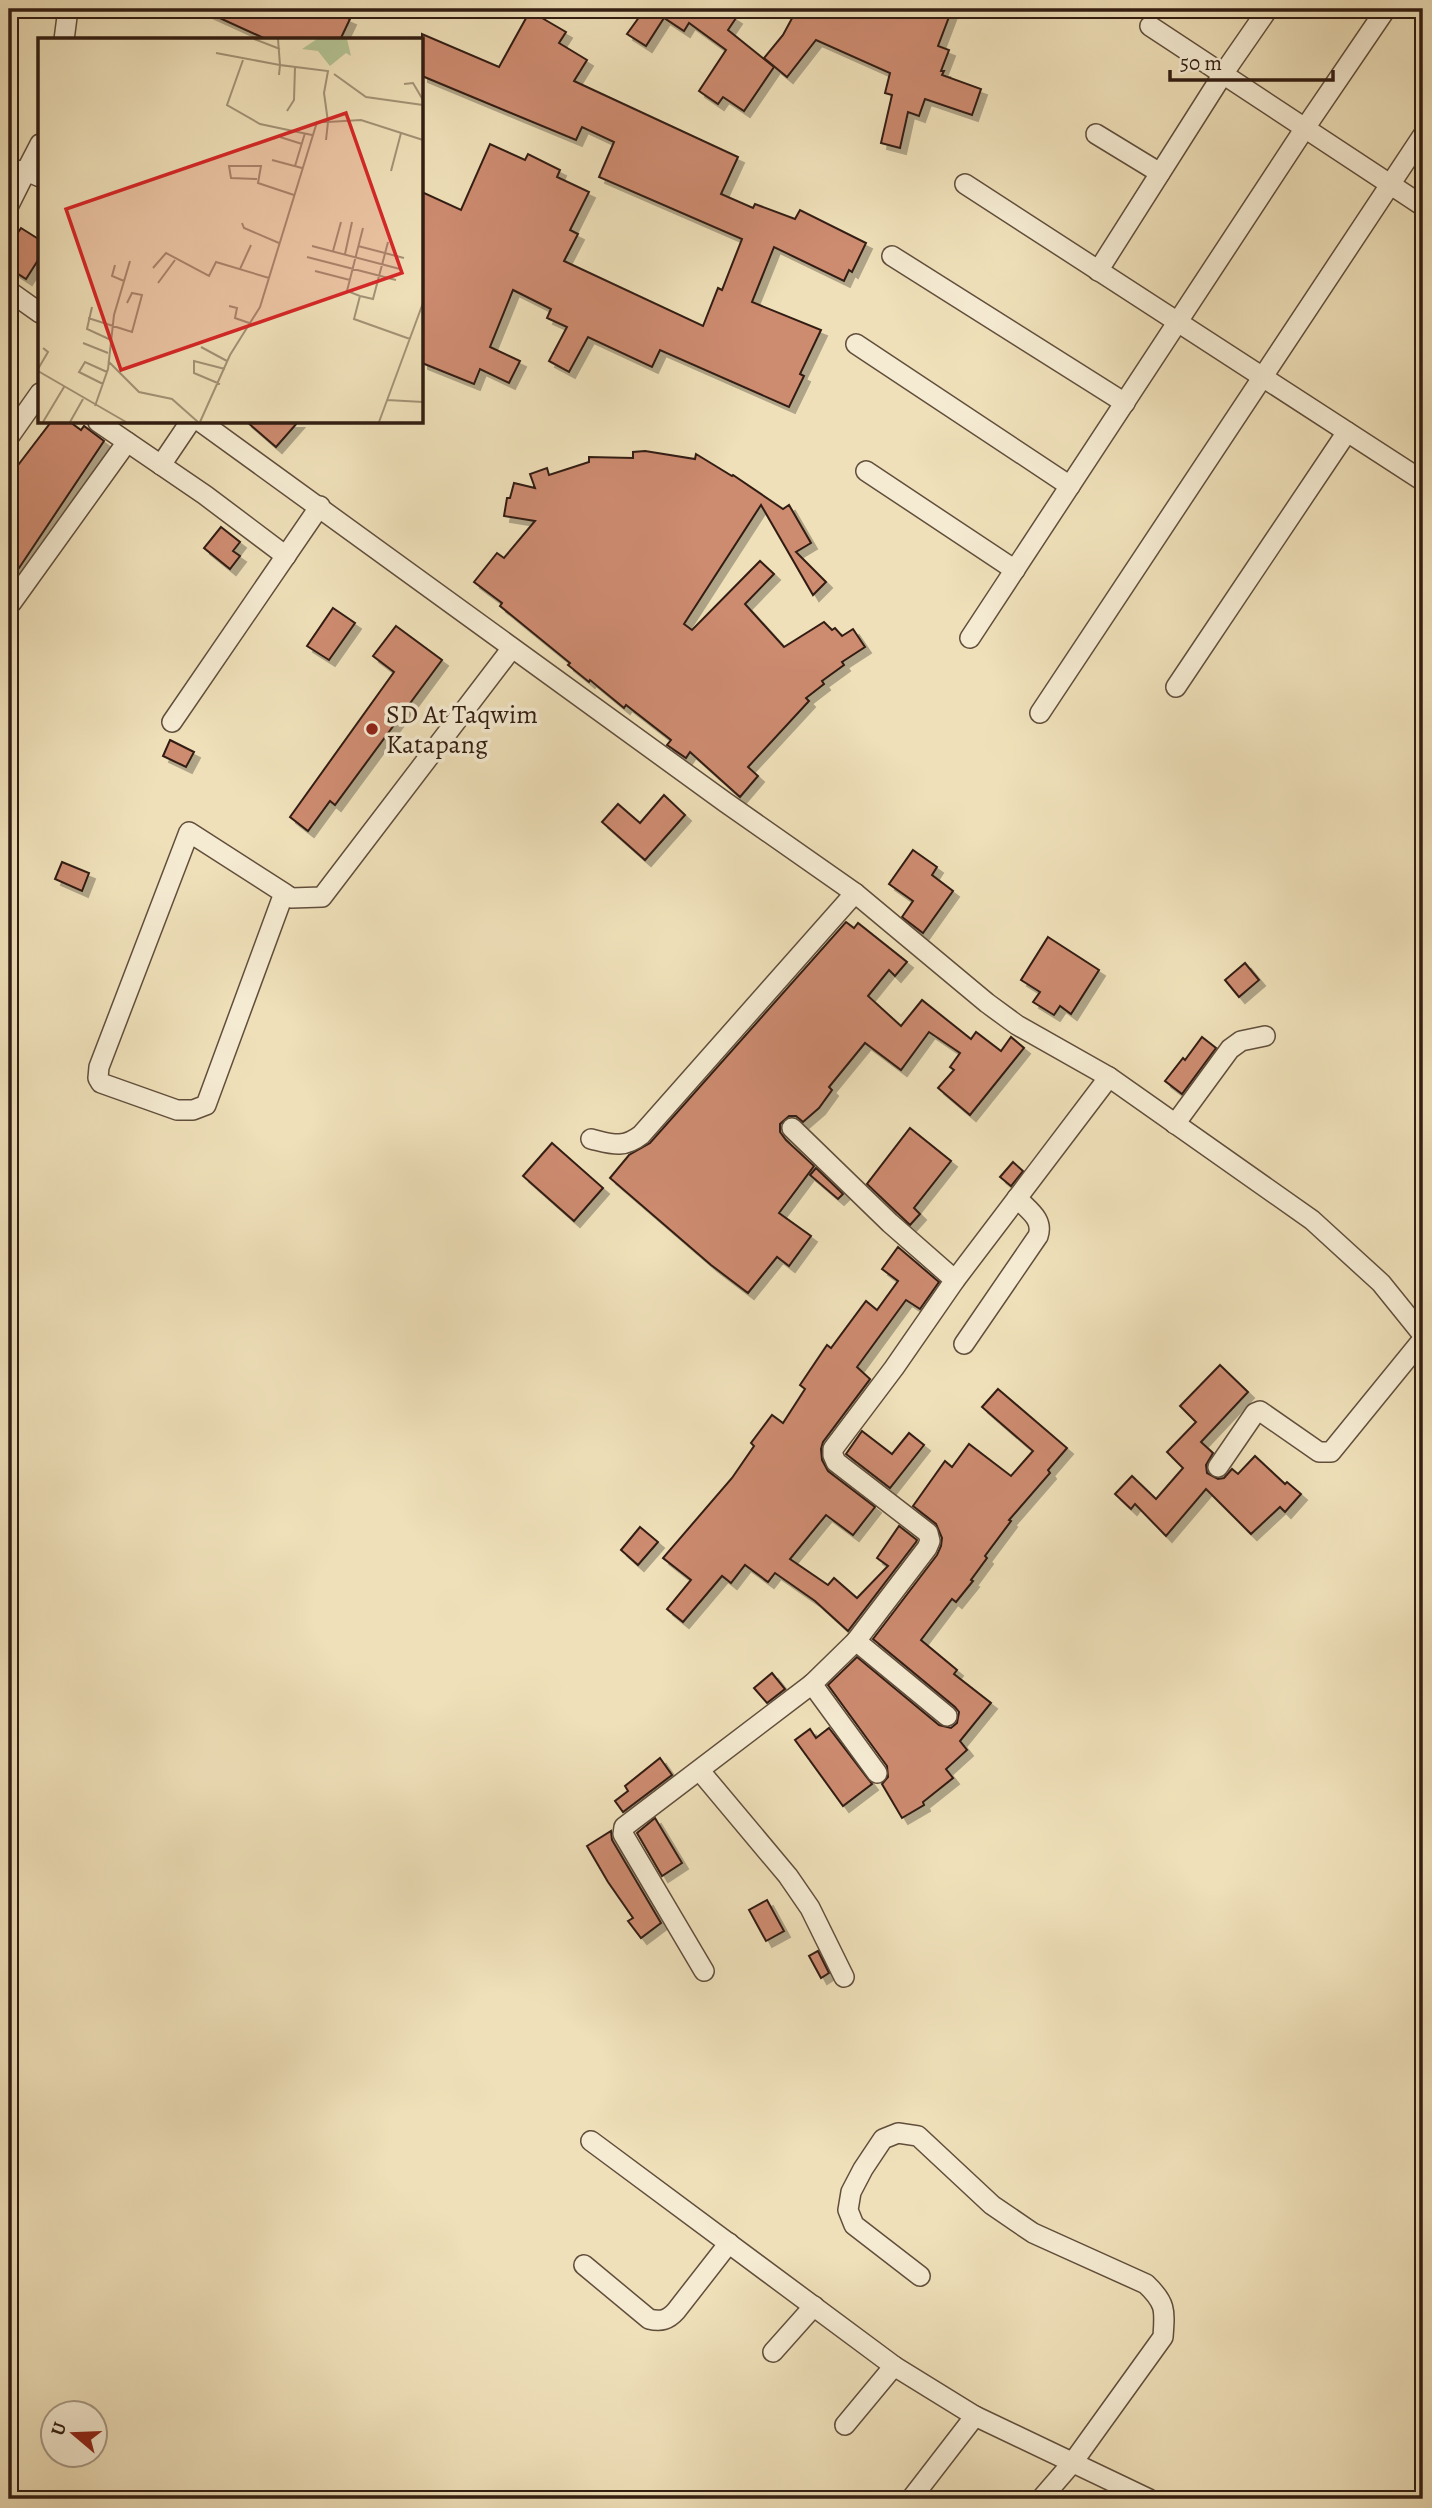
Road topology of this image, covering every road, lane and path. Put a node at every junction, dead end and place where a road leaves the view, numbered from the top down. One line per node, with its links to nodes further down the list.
1 (68, 9): 5 (street)
2 (1268, 9): 6 (street)
3 (1386, 9): 7 (street)
4 (1150, 26): 6 (street)
5 (64, 38)
6 (1223, 74): 7 (street); 12 (street)
7 (1305, 128): 14 (street); 21 (street)
8 (1096, 134): 12 (street)
9 (1423, 135): 14 (street)
10 (38, 148): 11 (street)
11 (25, 173): 15 (street)
12 (1160, 173): 18 (street)
13 (965, 184): 18 (street)
14 (1390, 184): 16 (street); 23 (street)
15 (9, 205)
16 (1423, 206)
17 (892, 256): 25 (street)
18 (1098, 271): 21 (street)
19 (9, 291): 20 (street)
20 (38, 312)
21 (1178, 323): 23 (street); 25 (street)
22 (856, 344): 35 (street)
23 (1262, 377): 29 (street); 43 (street)
24 (38, 396): 30 (street)
25 (1125, 403): 35 (street)
26 (101, 424): 31 (street)
27 (189, 424): 32 (street)
28 (204, 424): 36 (street)
29 (1347, 432): 34 (street); 42 (street)
30 (9, 437)
31 (127, 442): 32 (street); 39 (street)
32 (161, 465): 37 (street)
33 (866, 471): 38 (street)
34 (1423, 481)
35 (1070, 486): 38 (street)
36 (320, 506): 37 (street); 41 (street)
37 (286, 556): 44 (street)
38 (1015, 570): 40 (street)
39 (12, 602)
40 (970, 638)
41 (512, 648): 45 (street); 46 (street)
42 (1176, 687)
43 (1040, 713)
44 (172, 722)
45 (284, 893): 45 (street)
46 (855, 893): 48 (street); 51 (street)
47 (1265, 1036): 49 (street)
48 (1109, 1077): 49 (street); 52 (street)
49 (1175, 1124): 54 (street)
50 (792, 1128): 53 (street)
51 (592, 1139)
52 (1017, 1198): 53 (street); 55 (street)
53 (955, 1280): 57 (street)
54 (1423, 1337): 56 (street)
55 (964, 1343)
56 (1218, 1467)
57 (856, 1642): 58 (street); 59 (street)
58 (812, 1684): 60 (street); 61 (street)
59 (947, 1716)
60 (700, 1771): 62 (street); 63 (street)
61 (877, 1773)
62 (704, 1970)
63 (844, 1977)
64 (591, 2141): 65 (street)
65 (729, 2243): 66 (street); 68 (street)
66 (584, 2265)
67 (920, 2276): 73 (street)
68 (814, 2306): 69 (street); 70 (street)
69 (773, 2352)
70 (894, 2366): 71 (street); 72 (street)
71 (975, 2416): 73 (street); 74 (street)
72 (845, 2425)
73 (1073, 2462): 75 (street); 76 (street)
74 (911, 2499)
75 (1041, 2499)
76 (1149, 2499)

